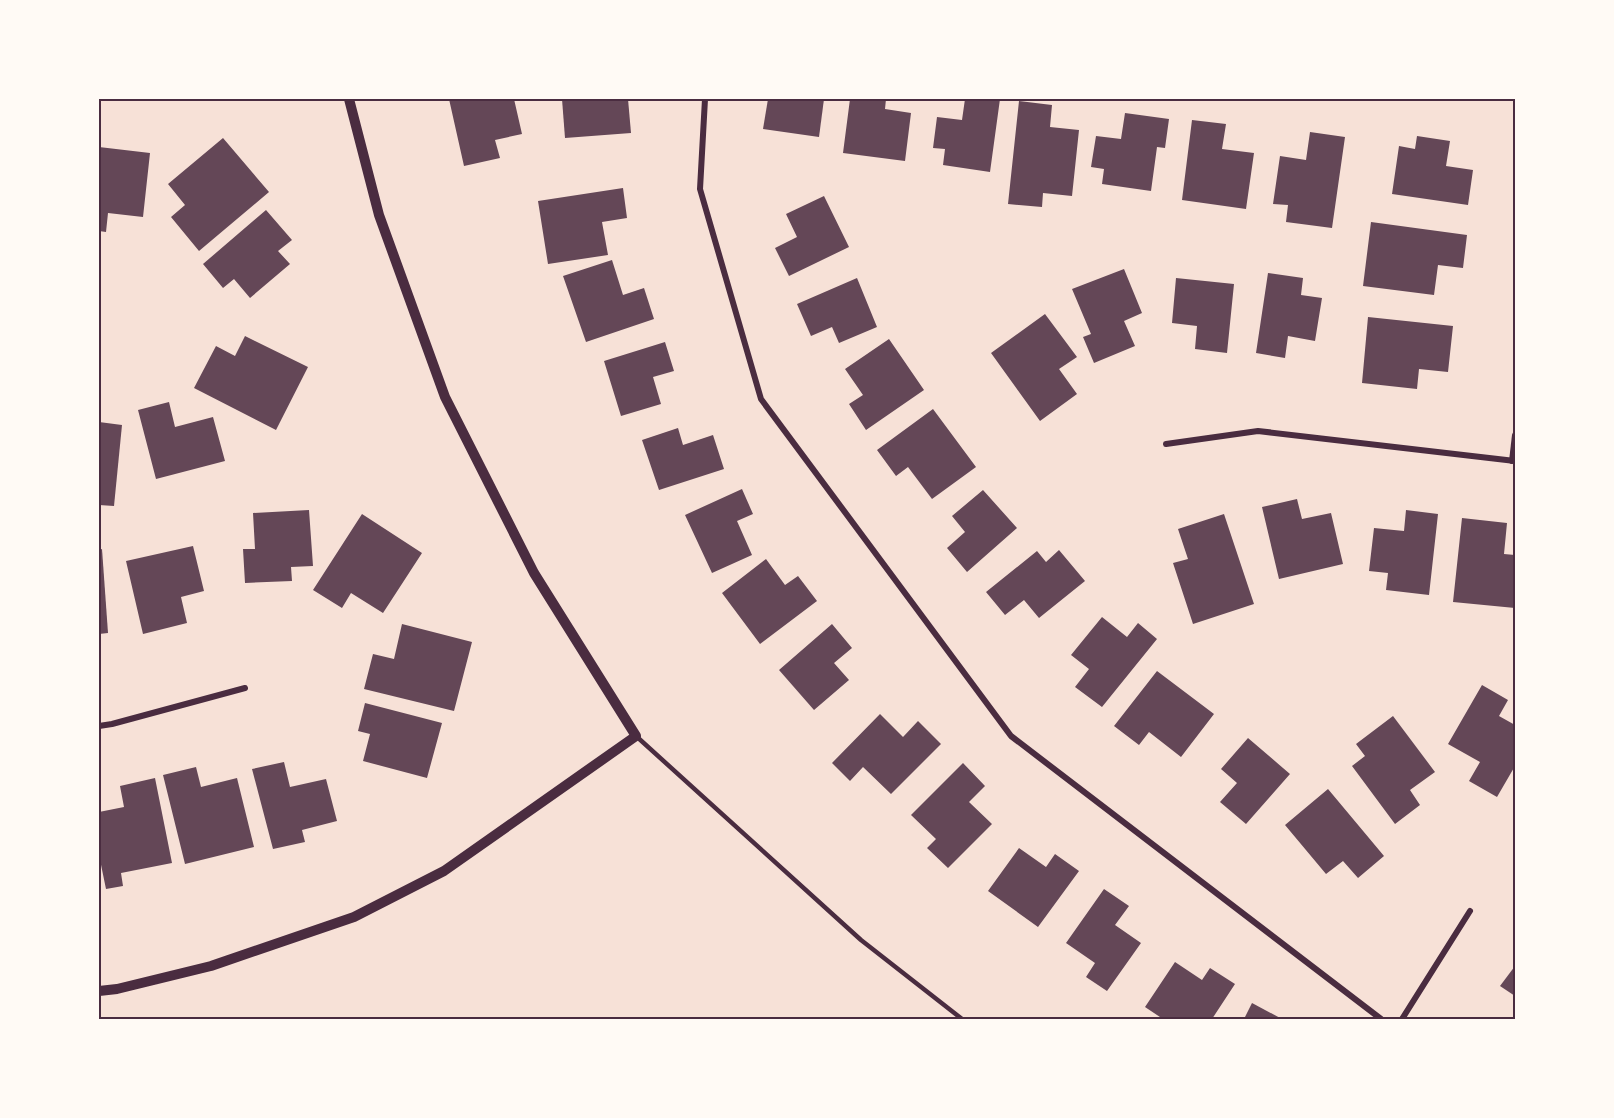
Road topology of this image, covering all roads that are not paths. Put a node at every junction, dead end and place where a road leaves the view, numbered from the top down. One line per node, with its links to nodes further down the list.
1 (349, 99): 8 (street)
2 (705, 99): 12 (street)
3 (1515, 435): 5 (street)
4 (1166, 444): 5 (street)
5 (1513, 461)
6 (245, 688): 7 (street)
7 (99, 726)
8 (636, 736): 10 (street); 11 (lane)
9 (1470, 911): 13 (street)
10 (99, 991)
11 (962, 1019)
12 (1381, 1019)
13 (1402, 1019)

